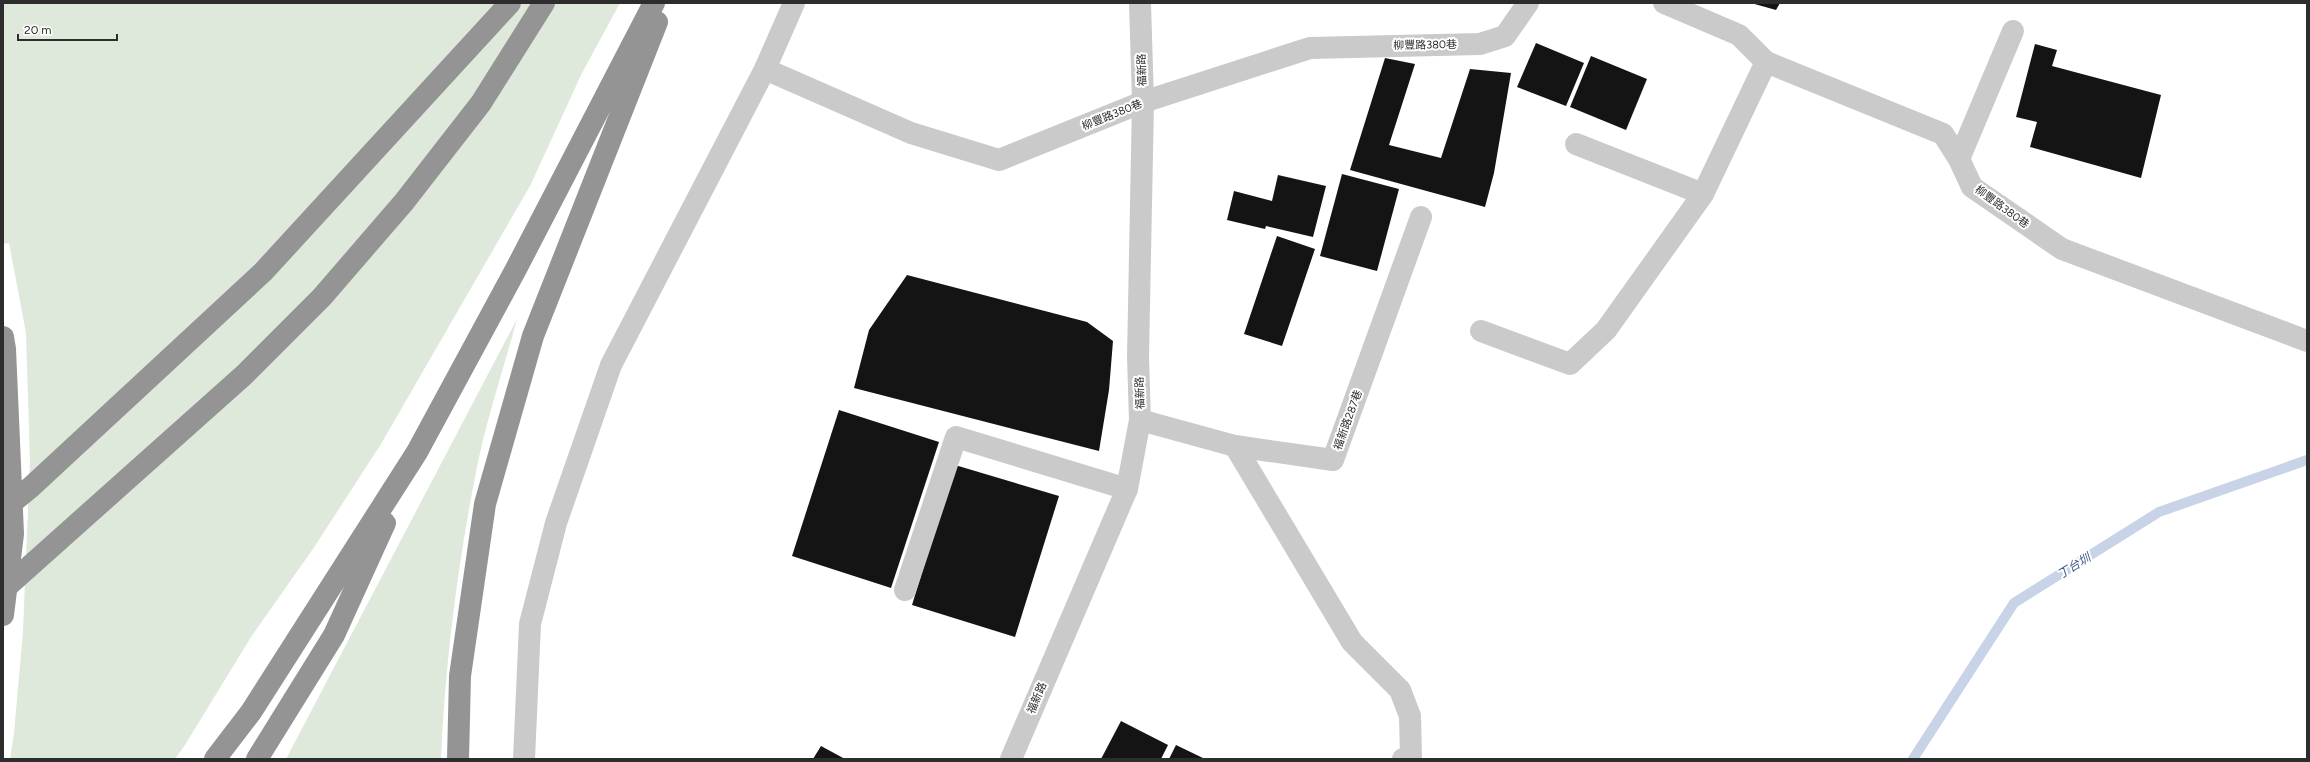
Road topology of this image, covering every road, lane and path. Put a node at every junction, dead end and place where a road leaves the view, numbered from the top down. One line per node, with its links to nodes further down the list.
1 (510, 3): 24 (highway, bridge)
2 (544, 3): 25 (highway, bridge)
3 (654, 3): 22 (highway)
4 (665, 3): 30 (highway)
5 (794, 3): 11 (street)
6 (1140, 3): 12 (street, 福新路)
7 (1528, 3): 12 (street, 柳豐路380巷)
8 (1664, 3): 10 (street, 柳豐路380巷)
9 (2013, 32): 14 (street)
10 (1766, 62): 14 (street, 柳豐路380巷); 15 (street)
11 (765, 69): 12 (street, 柳豐路380巷); 31 (street)
12 (1143, 102): 20 (street, 福新路)
13 (1576, 144): 15 (street)
14 (1959, 159): 18 (street, 柳豐路380巷)
15 (1703, 194): 17 (street)
16 (1421, 217): 21 (street, 福新路287巷)
17 (1481, 331)
18 (2307, 341)
19 (4, 343): 27 (highway)
20 (1140, 420): 21 (street, 福新路287巷); 23 (street, 福新路)
21 (1235, 446): 33 (street)
22 (417, 452): 28 (highway); 29 (highway)
23 (1127, 489): 26 (street); 32 (street, 福新路)
24 (3, 510)
25 (3, 590)
26 (905, 590)
27 (3, 615)
28 (215, 759)
29 (257, 759)
30 (458, 759)
31 (524, 759)
32 (1011, 759)
33 (1403, 759)

